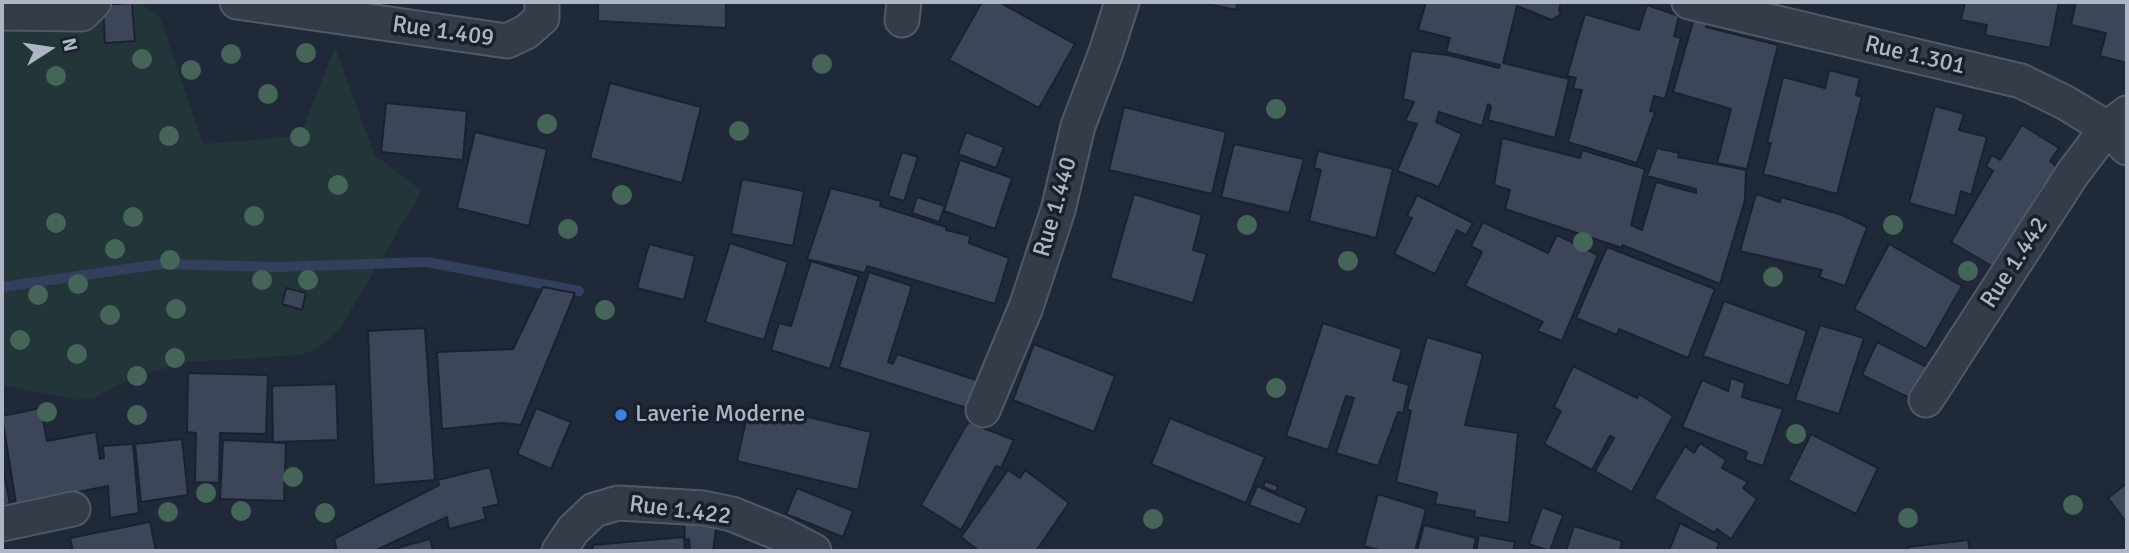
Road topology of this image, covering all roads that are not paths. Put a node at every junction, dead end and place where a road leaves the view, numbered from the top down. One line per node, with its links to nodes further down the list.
1 (94, 2): 6 (street)
2 (237, 2): 3 (street, Rue 1.409)
3 (542, 2)
4 (1122, 2): 9 (street, Rue 1.440)
5 (1689, 2): 7 (street, Rue 1.301)
6 (2, 13)
7 (2121, 130): 8 (street, Rue 1.442)
8 (1926, 400)
9 (982, 410)
10 (73, 509): 11 (street)
11 (2, 524)
12 (559, 551): 13 (street, Rue 1.422)
13 (814, 551)

